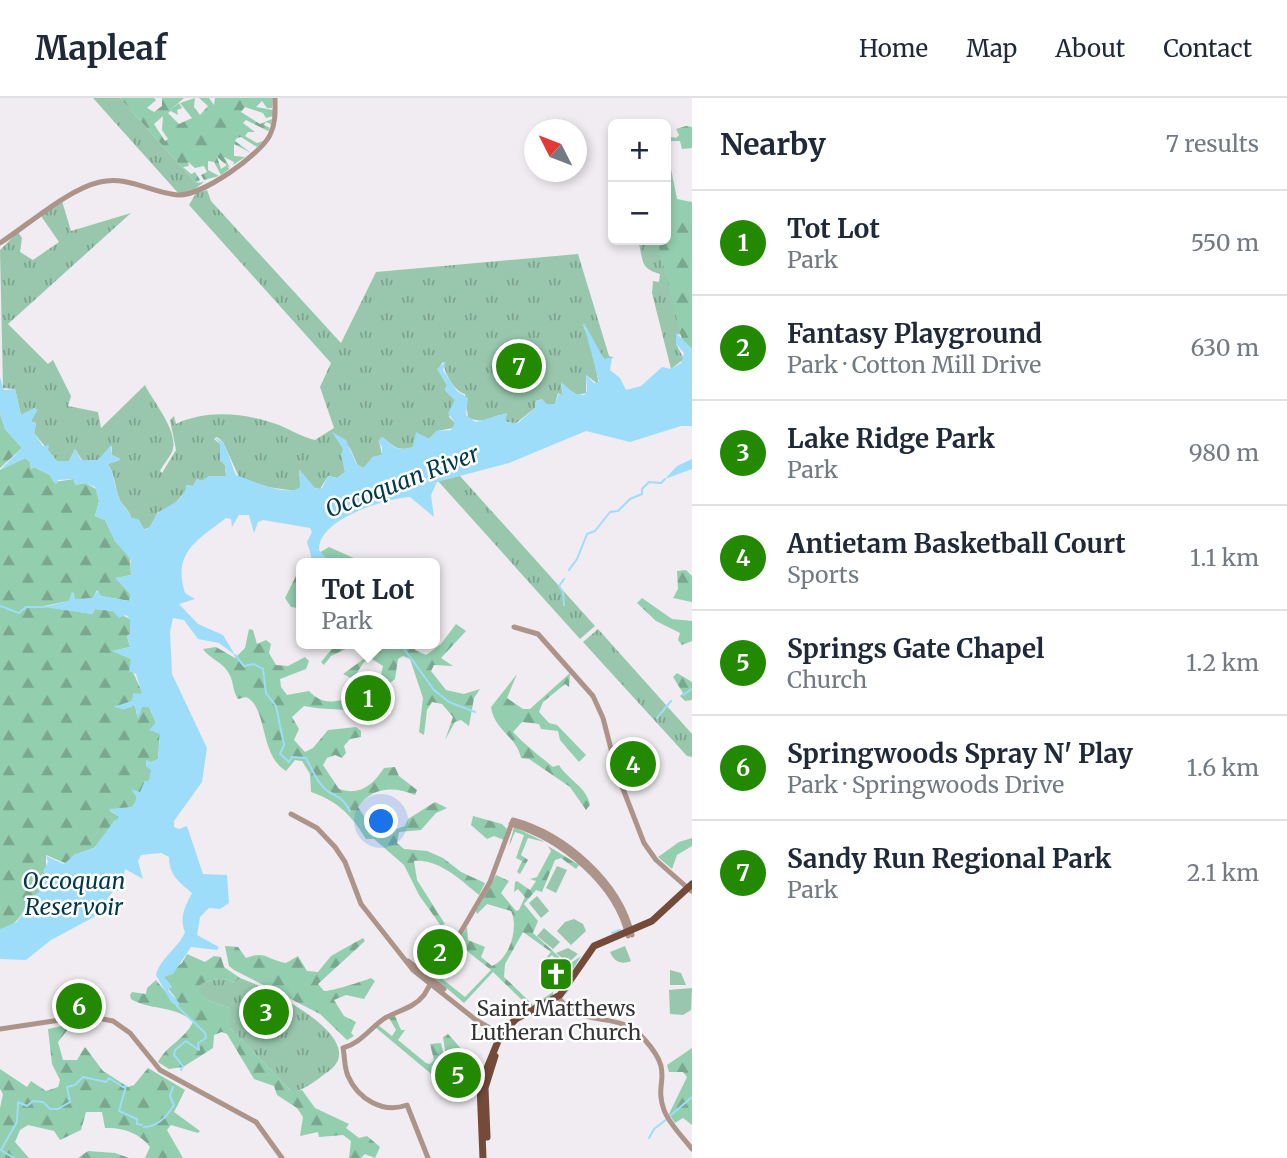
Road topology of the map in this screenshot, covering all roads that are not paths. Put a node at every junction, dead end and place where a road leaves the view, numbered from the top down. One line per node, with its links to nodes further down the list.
1 (275, 98): 2 (street)
2 (0, 243)
3 (514, 627): 5 (street)
4 (291, 814): 7 (street)
5 (690, 890): 6 (main road)
6 (629, 933): 7 (street); 8 (main road)
7 (432, 982): 10 (street); 13 (street)
8 (560, 998): 10 (main road); 11 (street)
9 (0, 1031): 12 (street)
10 (503, 1035): 14 (main road)
11 (692, 1149)
12 (280, 1158)
13 (427, 1158)
14 (485, 1158)

